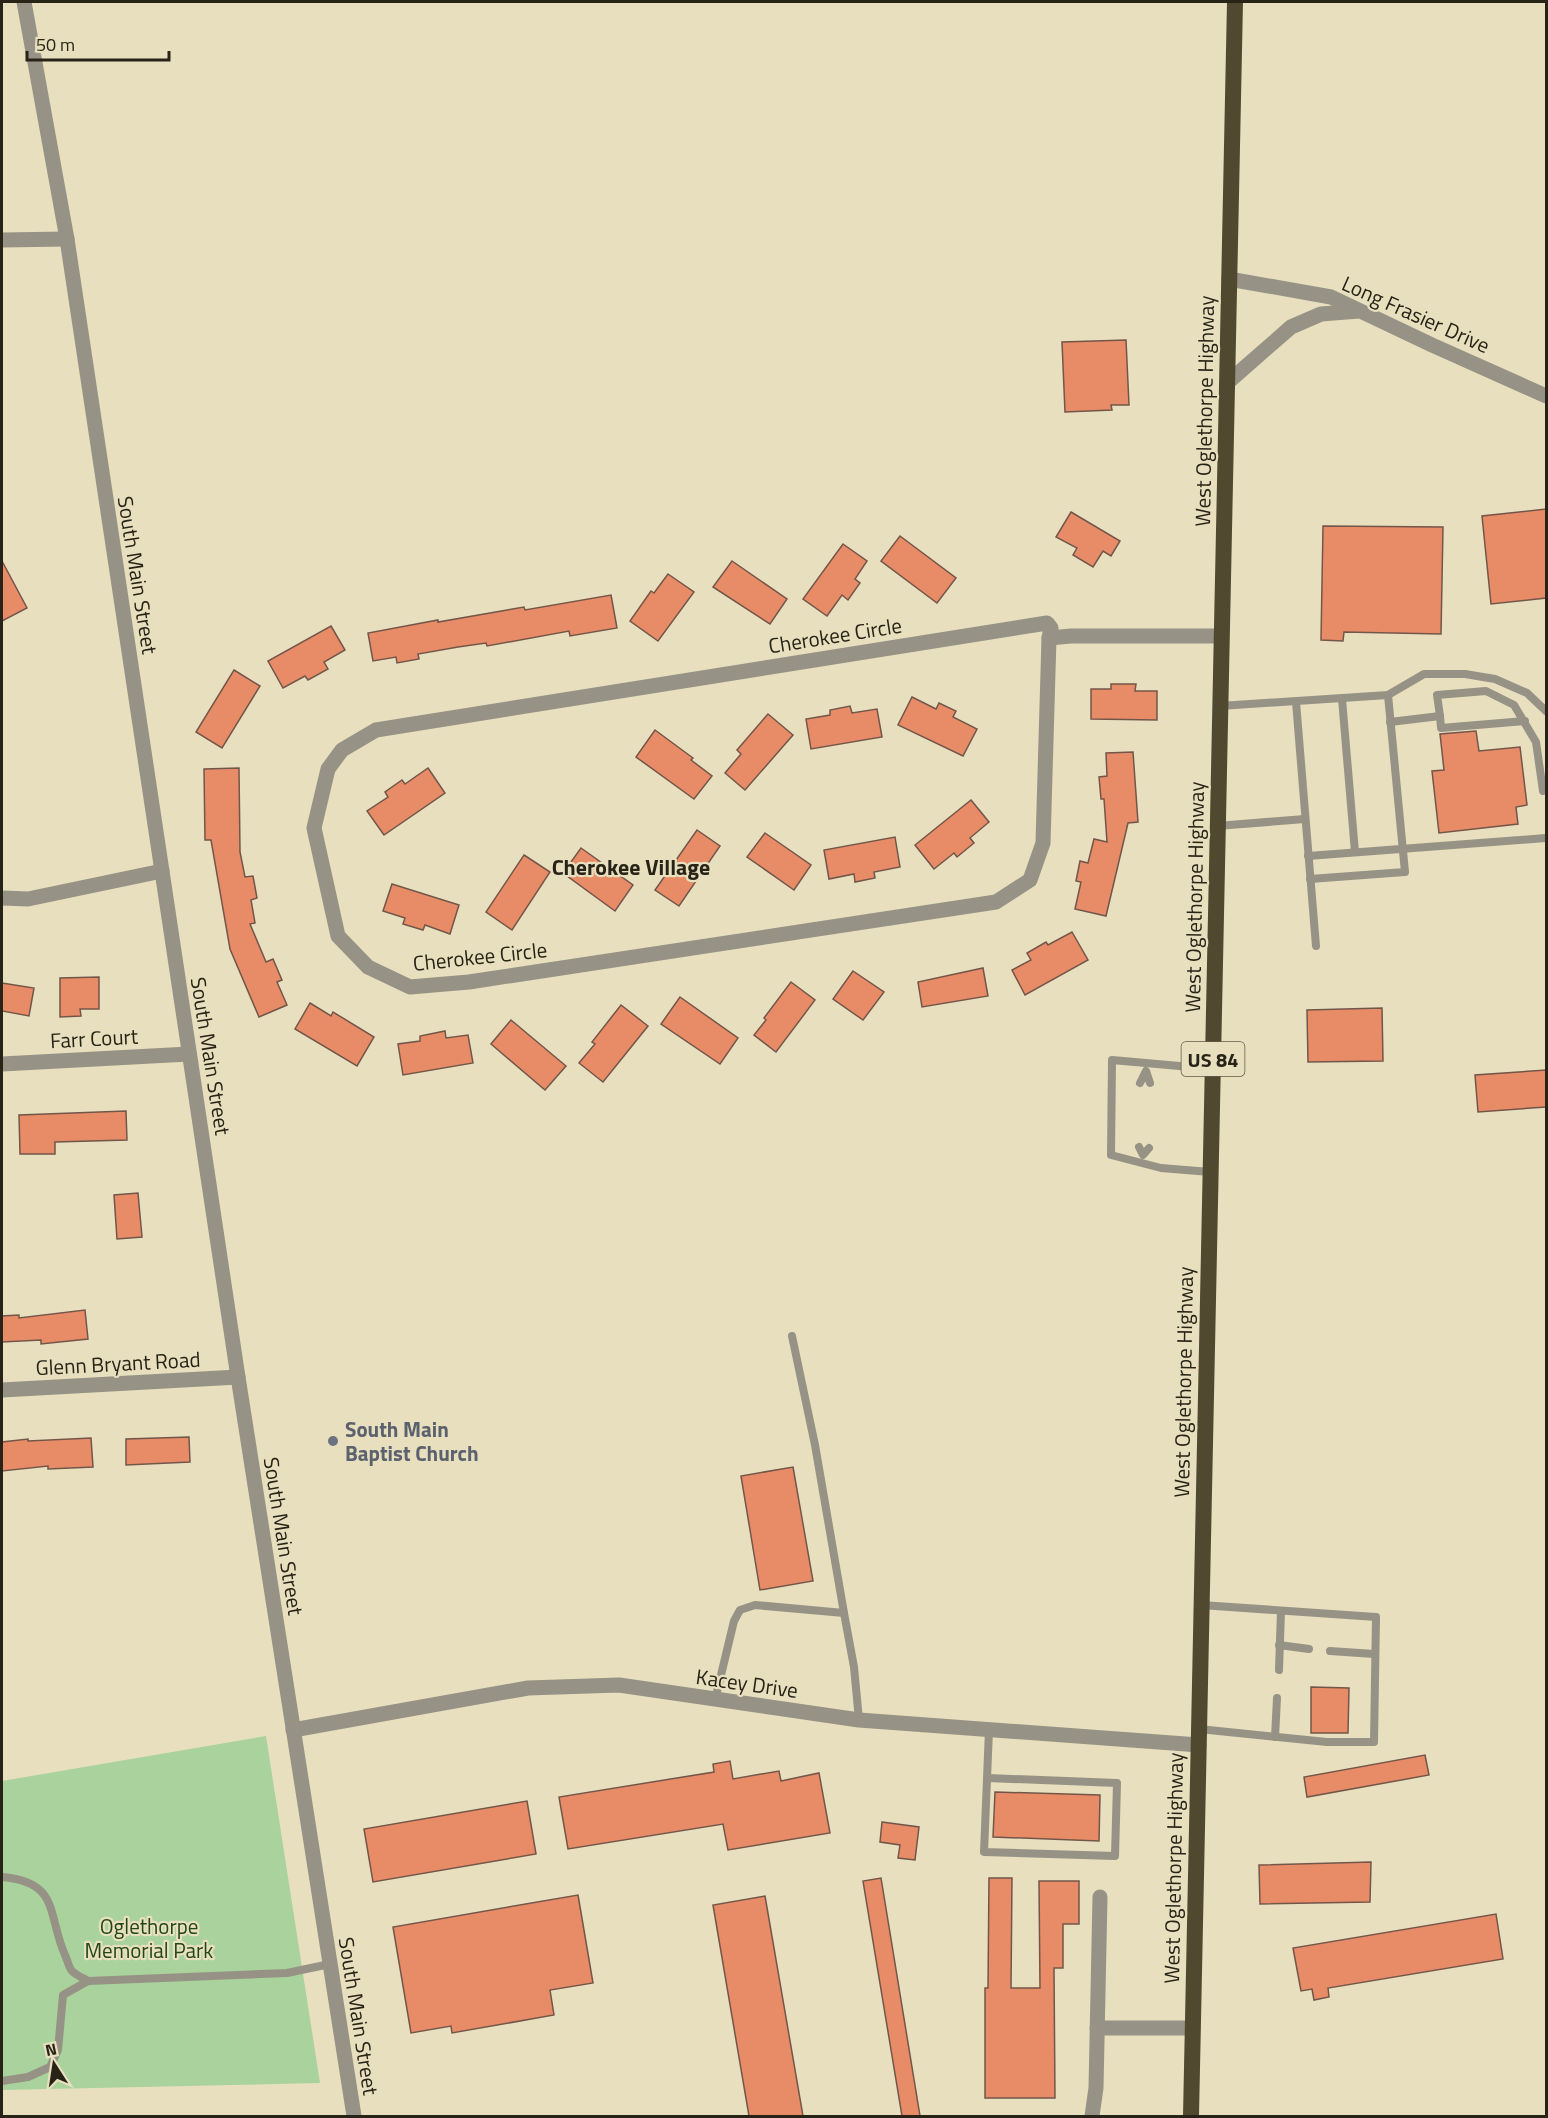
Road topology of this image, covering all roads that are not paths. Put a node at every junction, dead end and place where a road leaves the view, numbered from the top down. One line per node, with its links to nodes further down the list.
1 (24, 2): 3 (street, South Main Street)
2 (1235, 2): 5 (highway, West Oglethorpe Highway / US 84)
3 (67, 238): 4 (street); 26 (street, South Main Street)
4 (2, 240)
5 (1229, 279): 6 (street, Long Frasier Drive); 7 (highway, West Oglethorpe Highway / US 84)
6 (1360, 310): 7 (street); 8 (street, Long Frasier Drive)
7 (1227, 383): 9 (highway, West Oglethorpe Highway / US 84)
8 (1546, 396)
9 (1221, 636): 10 (street); 14 (highway, West Oglethorpe Highway / US 84)
10 (1049, 638): 10 (street, Cherokee Circle)
11 (1388, 695): 12 (lane); 15 (lane); 18 (lane)
12 (1342, 699): 13 (lane); 24 (lane)
13 (1296, 702): 14 (lane); 20 (lane)
14 (1220, 706): 21 (highway, West Oglethorpe Highway / US 84)
15 (1546, 711)
16 (1440, 716): 17 (lane); 17 (lane); 18 (lane)
17 (1525, 721): 19 (lane)
18 (1390, 722): 23 (lane)
19 (1543, 791)
20 (1305, 819): 21 (lane); 25 (lane)
21 (1217, 826): 33 (highway, West Oglethorpe Highway / US 84)
22 (1546, 838): 23 (lane)
23 (1402, 849): 24 (lane); 27 (lane)
24 (1354, 852): 25 (lane)
25 (1308, 856): 27 (lane)
26 (162, 872): 28 (street); 30 (street, South Main Street)
27 (1310, 879): 29 (lane)
28 (2, 898)
29 (1316, 946)
30 (189, 1054): 31 (street, Farr Court); 38 (street, South Main Street)
31 (2, 1064)
32 (1146, 1066): 33 (lane); 34 (lane); 35 (lane); 36 (lane)
33 (1213, 1069): 36 (highway, West Oglethorpe Highway / US 84)
34 (1140, 1083)
35 (1150, 1083)
36 (1210, 1172): 40 (highway, West Oglethorpe Highway / US 84)
37 (792, 1336): 42 (lane)
38 (238, 1377): 39 (street, Glenn Bryant Road); 51 (street, South Main Street)
39 (2, 1390)
40 (1201, 1605): 41 (lane); 53 (highway, West Oglethorpe Highway / US 84)
41 (1281, 1611): 43 (lane); 46 (lane)
42 (844, 1613): 49 (lane); 50 (lane)
43 (1279, 1645): 44 (lane); 47 (lane)
44 (1309, 1649)
45 (1330, 1651): 46 (lane)
46 (1374, 1654): 54 (lane)
47 (1279, 1670)
48 (1277, 1698): 54 (lane)
49 (715, 1700): 50 (street, Kacey Drive); 51 (street, Kacey Drive)
50 (859, 1720): 52 (street, Kacey Drive)
51 (293, 1730): 58 (street, South Main Street)
52 (989, 1730): 53 (street, Kacey Drive); 55 (lane)
53 (1199, 1737): 54 (lane); 61 (highway, West Oglethorpe Highway / US 84)
54 (1275, 1737)
55 (987, 1778): 55 (lane)
56 (2, 1877): 59 (lane)
57 (1100, 1897): 60 (street)
58 (330, 1964): 59 (lane); 63 (street, South Main Street)
59 (88, 1981): 62 (lane)
60 (1097, 2028): 61 (street); 64 (street)
61 (1193, 2028): 65 (highway, West Oglethorpe Highway / US 84)
62 (2, 2081)
63 (354, 2116)
64 (1092, 2116)
65 (1191, 2116)

